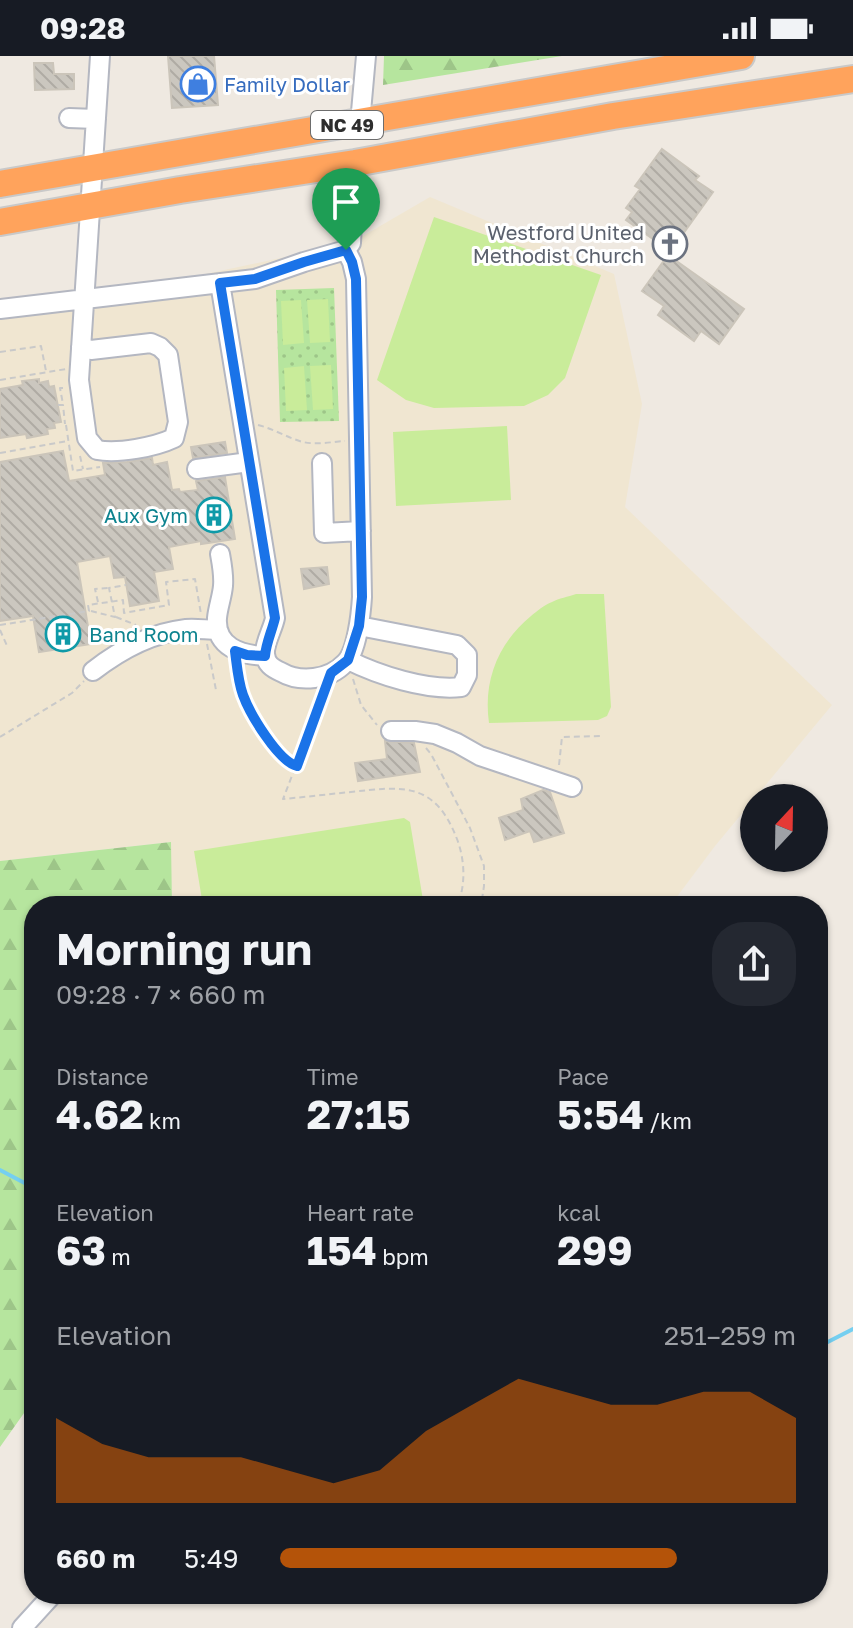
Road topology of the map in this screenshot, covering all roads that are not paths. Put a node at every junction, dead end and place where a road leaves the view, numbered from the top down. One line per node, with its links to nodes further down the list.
1 (100, 56): 8 (street)
2 (366, 56): 9 (street)
3 (741, 56): 4 (highway, NC 49)
4 (707, 62): 6 (highway); 9 (highway, NC 49)
5 (853, 79): 6 (highway, NC 49)
6 (716, 101): 10 (highway, NC 49)
7 (69, 118): 8 (street)
8 (96, 119): 11 (street)
9 (360, 123): 11 (highway, NC 49)
10 (355, 163): 13 (highway, NC 49); 15 (street)
11 (92, 169): 12 (highway, NC 49); 13 (street)
12 (0, 184)
13 (91, 207): 14 (highway, NC 49); 17 (street)
14 (0, 222)
15 (346, 250): 16 (street); 23 (street)
16 (220, 283): 17 (street); 20 (street)
17 (83, 300): 18 (street); 19 (street)
18 (0, 309)
19 (81, 347): 19 (street)
20 (249, 462): 22 (street); 27 (street)
21 (322, 463): 23 (street)
22 (197, 469)
23 (361, 531): 25 (street)
24 (220, 554): 26 (street)
25 (359, 626): 28 (street); 28 (street)
26 (211, 630): 27 (street); 29 (street)
27 (265, 656): 28 (street)
28 (342, 666)
29 (93, 671)
30 (391, 731): 31 (street)
31 (565, 785)
32 (44, 1604): 33 (street)
33 (22, 1628)

